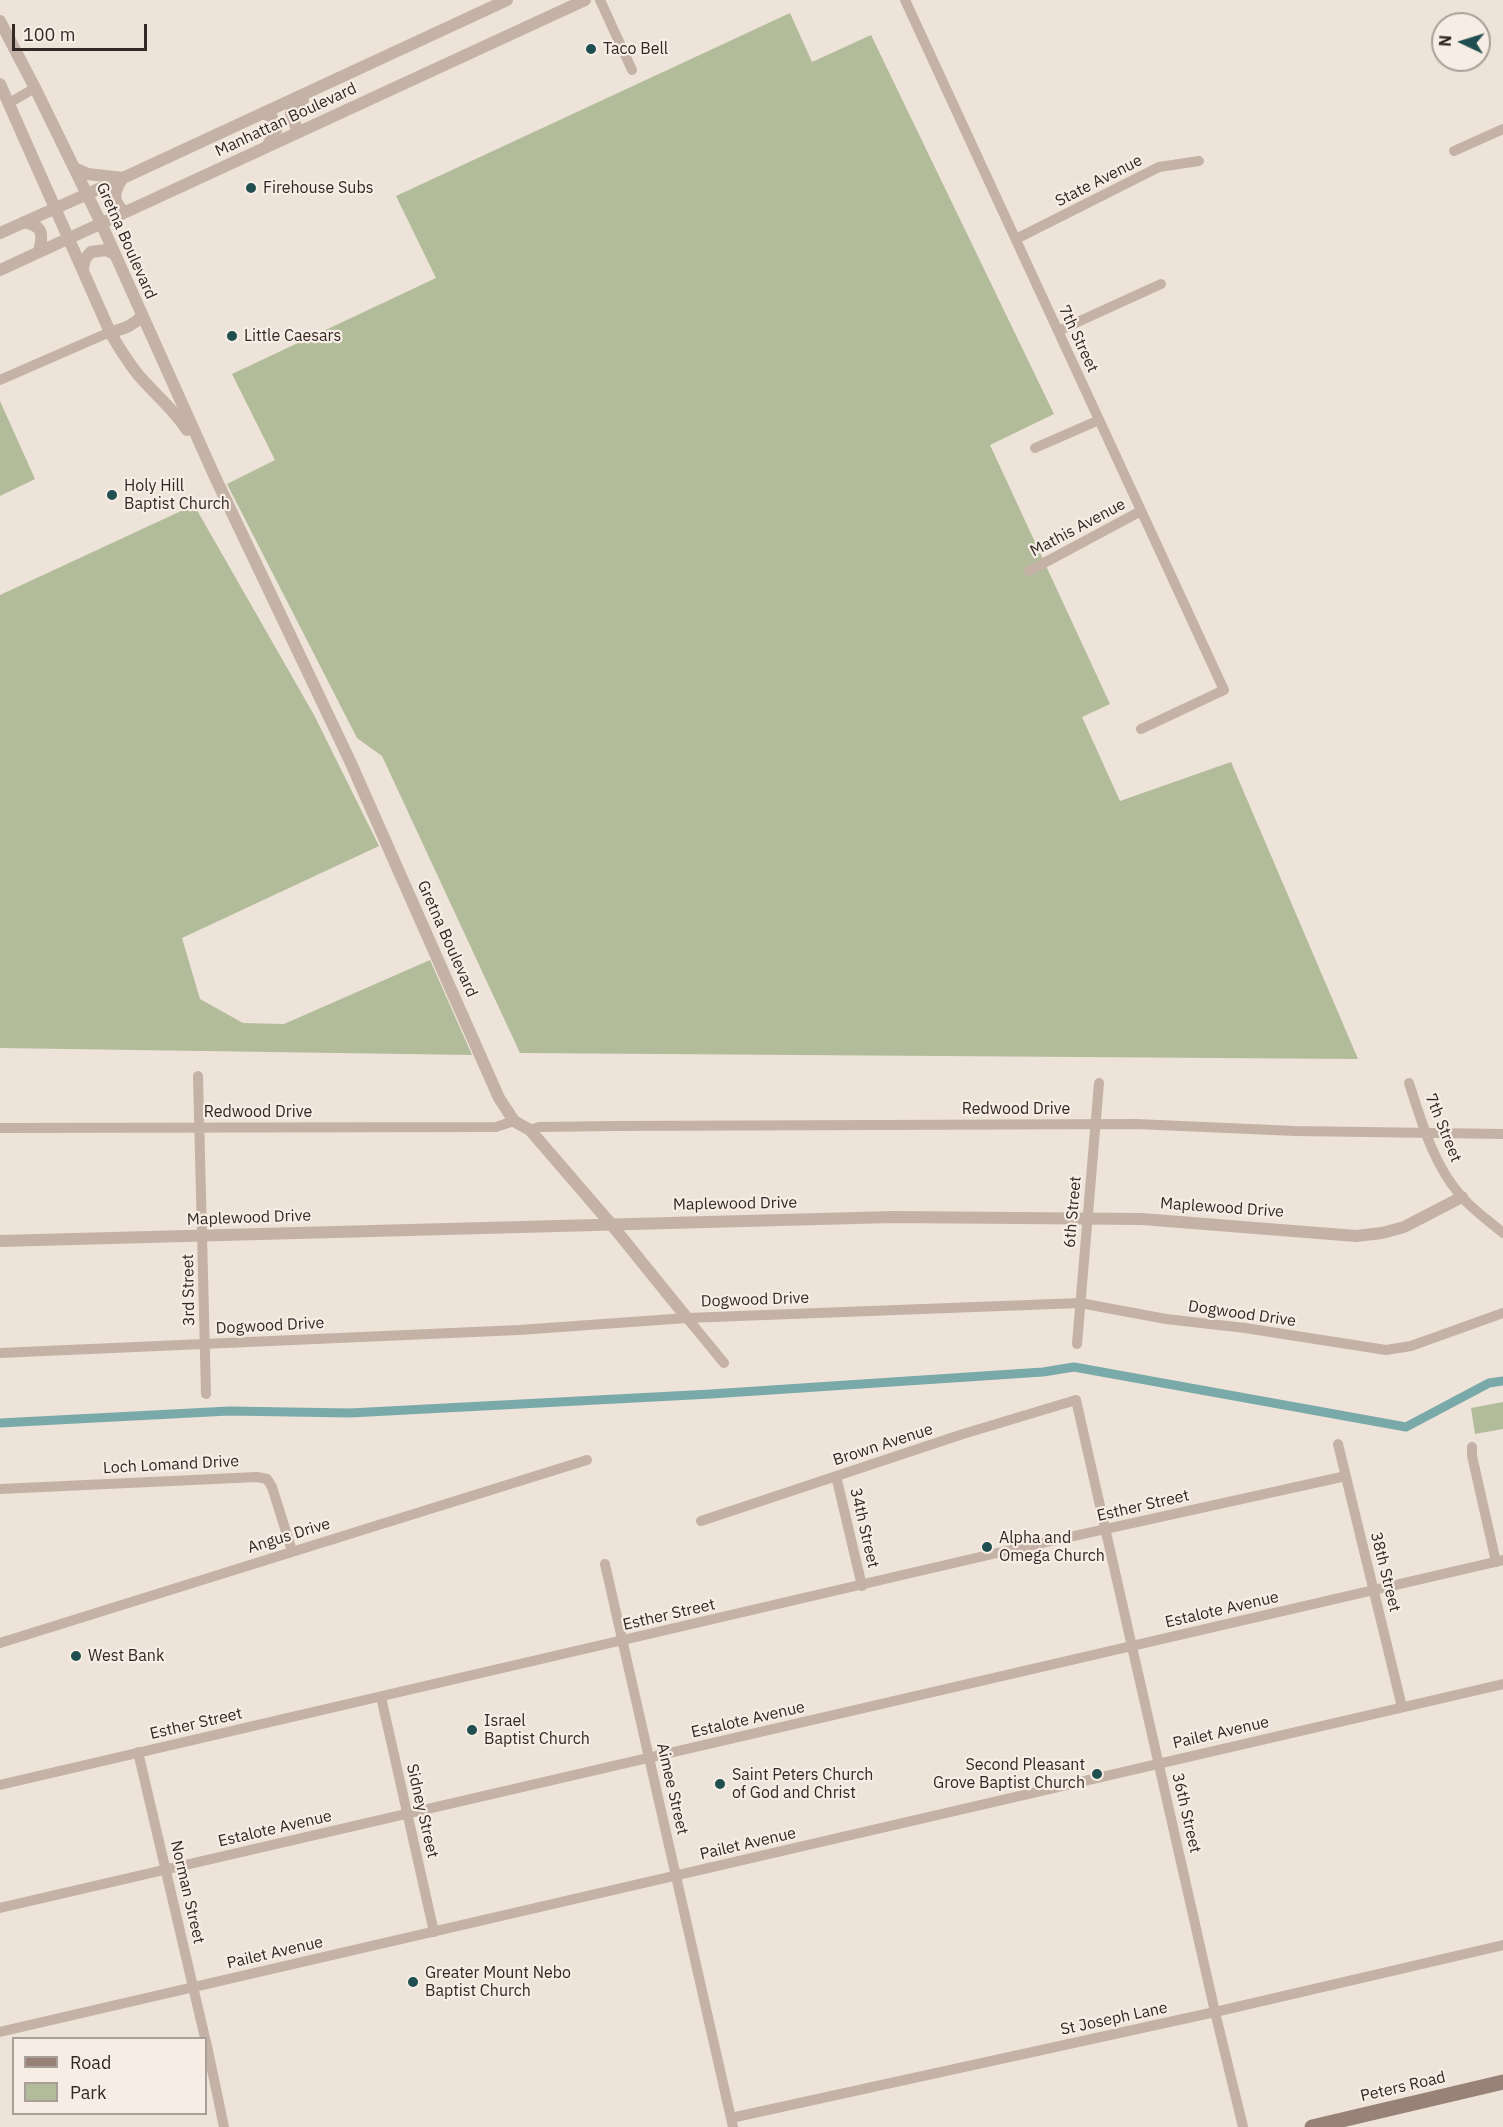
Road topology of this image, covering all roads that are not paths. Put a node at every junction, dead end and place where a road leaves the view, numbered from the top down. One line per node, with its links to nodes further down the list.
1 (507, 0): 9 (street, Manhattan Boulevard)
2 (567, 0): 6 (street)
3 (585, 0): 6 (street, Manhattan Boulevard)
4 (600, 0): 8 (street)
5 (905, 0): 28 (street, 7th Street)
6 (560, 12): 15 (street, Manhattan Boulevard)
7 (0, 21): 11 (street, Gretna Boulevard)
8 (632, 70)
9 (328, 83): 13 (street, Manhattan Boulevard); 15 (street)
10 (0, 84): 12 (street, Gretna Boulevard)
11 (35, 88): 12 (street); 19 (street, Gretna Boulevard)
12 (9, 103): 22 (street, Gretna Boulevard)
13 (263, 113): 16 (street); 20 (street, Manhattan Boulevard)
14 (1503, 129): 17 (street)
15 (298, 132): 16 (street, Manhattan Boulevard)
16 (267, 147): 23 (street, Manhattan Boulevard)
17 (1454, 151)
18 (1199, 161): 28 (street, State Avenue)
19 (74, 168): 20 (street); 21 (street, Gretna Boulevard)
20 (123, 178): 21 (street, Manhattan Boulevard); 23 (street)
21 (87, 194): 22 (street, Manhattan Boulevard); 25 (street, Gretna Boulevard)
22 (56, 207): 24 (street, Manhattan Boulevard); 27 (street, Gretna Boulevard)
23 (125, 212): 25 (street, Manhattan Boulevard)
24 (24, 222): 26 (street, Manhattan Boulevard); 29 (street)
25 (101, 223): 27 (street, Manhattan Boulevard); 30 (street, Gretna Boulevard)
26 (0, 233)
27 (69, 238): 29 (street, Manhattan Boulevard); 31 (street, Gretna Boulevard)
28 (1016, 239): 35 (street, 7th Street)
29 (39, 252): 32 (street, Manhattan Boulevard)
30 (114, 254): 31 (street); 34 (street, Gretna Boulevard)
31 (83, 268): 36 (street, Gretna Boulevard)
32 (0, 270)
33 (1161, 284): 35 (street)
34 (142, 316): 36 (street); 40 (street, Gretna Boulevard)
35 (1058, 331): 38 (street, 7th Street)
36 (110, 332): 37 (street); 40 (street, Gretna Boulevard)
37 (0, 380)
38 (1099, 420): 39 (street); 41 (street, 7th Street)
39 (1035, 448)
40 (215, 477): 47 (street, Gretna Boulevard)
41 (1141, 511): 42 (street, Mathis Avenue); 43 (street, 7th Street)
42 (1029, 571)
43 (1141, 729)
44 (198, 1076): 50 (street, 3rd Street)
45 (1099, 1083): 48 (street, 6th Street)
46 (1409, 1083): 52 (street, 7th Street)
47 (514, 1121): 50 (street, Redwood Drive); 51 (street, Gretna Boulevard)
48 (1095, 1124): 51 (street, Redwood Drive); 52 (street, Redwood Drive); 55 (street, 6th Street)
49 (0, 1128): 50 (street, Redwood Drive)
50 (200, 1128): 58 (street, 3rd Street)
51 (530, 1130): 56 (street, Gretna Boulevard)
52 (1425, 1132): 53 (street, Redwood Drive); 54 (street, 7th Street)
53 (1503, 1134)
54 (1462, 1197): 55 (street, Maplewood Drive); 57 (street, 7th Street)
55 (1088, 1219): 56 (street, Maplewood Drive); 60 (street, 6th Street)
56 (610, 1224): 58 (street, Maplewood Drive); 62 (street, Gretna Boulevard)
57 (1503, 1233)
58 (202, 1236): 59 (street, Maplewood Drive); 63 (street, 3rd Street)
59 (0, 1241)
60 (1080, 1303): 61 (street, Dogwood Drive); 62 (street, Dogwood Drive); 64 (street, 6th Street)
61 (1503, 1313)
62 (687, 1318): 63 (street, Dogwood Drive); 66 (street, Gretna Boulevard)
63 (205, 1344): 65 (street, Dogwood Drive); 67 (street, 3rd Street)
64 (1077, 1344)
65 (0, 1353)
66 (724, 1363)
67 (206, 1394)
68 (1076, 1400): 72 (street, Brown Avenue); 76 (street, 36th Street)
69 (1338, 1444): 73 (street, 38th Street)
70 (1472, 1447): 78 (street)
71 (587, 1460): 77 (street, Angus Drive)
72 (836, 1476): 75 (street, Brown Avenue); 80 (street, 34th Street)
73 (1346, 1476): 76 (street, Esther Street); 81 (street, 38th Street)
74 (0, 1489): 77 (street, Loch Lomand Drive)
75 (701, 1521)
76 (1106, 1529): 80 (street, Esther Street); 84 (street, 36th Street)
77 (292, 1551): 83 (street, Angus Drive)
78 (1499, 1561): 81 (street, Estalote Avenue)
79 (604, 1564): 82 (street, Aimee Street)
80 (862, 1586): 82 (street, Esther Street)
81 (1374, 1591): 84 (street, Estalote Avenue); 87 (street, 38th Street)
82 (622, 1642): 86 (street, Esther Street); 89 (street, Aimee Street)
83 (0, 1643)
84 (1131, 1646): 89 (street, Estalote Avenue); 90 (street, 36th Street)
85 (1503, 1683): 87 (street, Pailet Avenue)
86 (381, 1697): 88 (street, Esther Street); 92 (street, Sidney Street)
87 (1402, 1707): 90 (street, Pailet Avenue)
88 (138, 1752): 91 (street, Esther Street); 93 (street, Norman Street)
89 (649, 1758): 92 (street, Estalote Avenue); 94 (street, Aimee Street)
90 (1159, 1763): 94 (street, Pailet Avenue); 99 (street, 36th Street)
91 (0, 1785)
92 (408, 1813): 93 (street, Estalote Avenue); 96 (street, Sidney Street)
93 (166, 1869): 95 (street, Estalote Avenue); 98 (street, Norman Street)
94 (677, 1876): 96 (street, Pailet Avenue); 104 (street, Aimee Street)
95 (0, 1908)
96 (434, 1932): 98 (street, Pailet Avenue)
97 (1503, 1945): 99 (street, St Joseph Lane)
98 (194, 1986): 100 (street, Pailet Avenue); 101 (street, Norman Street)
99 (1215, 2012): 104 (street, St Joseph Lane); 106 (street, 36th Street)
100 (0, 2032)
101 (205, 2037)
102 (207, 2048): 105 (street, Norman Street)
103 (1503, 2082): 107 (main road, Peters Road)
104 (732, 2123)
105 (224, 2127)
106 (1244, 2127)
107 (1312, 2127)

